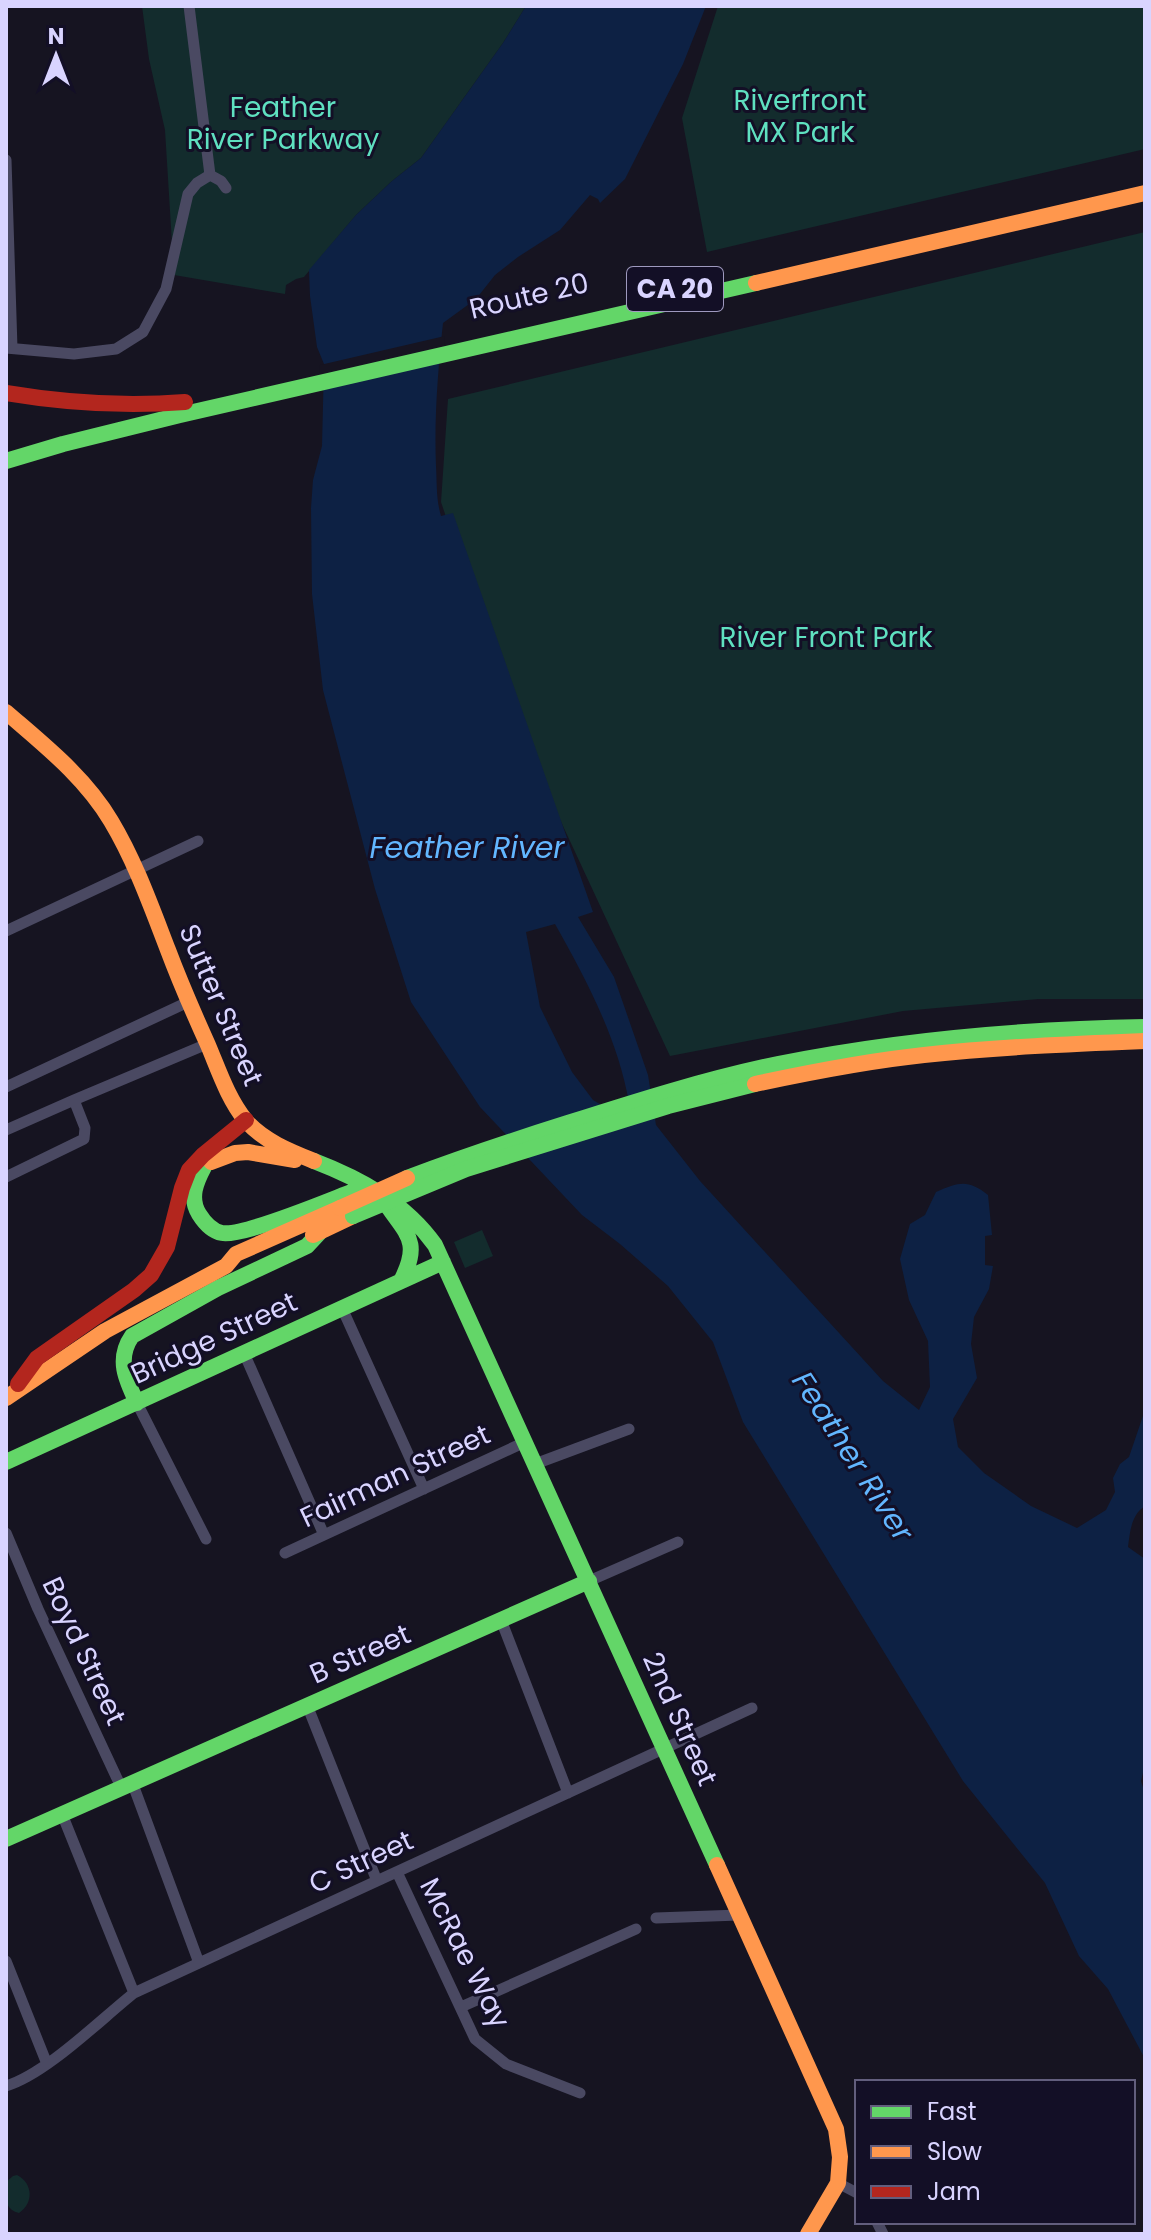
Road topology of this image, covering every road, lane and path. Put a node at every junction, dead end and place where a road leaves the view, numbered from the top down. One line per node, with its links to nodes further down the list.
1 (189, 6): 3 (street)
2 (6, 160): 7 (street)
3 (210, 175): 5 (street); 7 (street)
4 (1145, 181): 10 (main road, Route 20 / CA 20)
5 (226, 188)
6 (1145, 193): 10 (main road, Route 20 / CA 20)
7 (9, 348)
8 (6, 393): 9 (main road)
9 (185, 402): 10 (main road, CA 20); 11 (main road, CA 20)
10 (206, 403): 12 (main road, CA 20)
11 (6, 447)
12 (6, 461)
13 (6, 712): 15 (main road, Sutter Street)
14 (198, 841): 15 (street)
15 (136, 870): 16 (street); 17 (main road, Sutter Street)
16 (6, 931)
17 (188, 1002): 20 (main road, Sutter Street); 21 (street)
18 (1145, 1027): 29 (main road, bridge)
19 (1145, 1041): 29 (main road, bridge)
20 (207, 1044): 22 (street); 23 (main road, Sutter Street)
21 (6, 1087)
22 (74, 1100): 24 (street); 27 (street)
23 (250, 1124): 25 (main road); 26 (main road, Sutter Street); 36 (main road)
24 (6, 1130)
25 (211, 1162): 26 (main road); 29 (main road)
26 (316, 1162): 28 (main road, Sutter Street)
27 (6, 1177)
28 (380, 1194): 31 (main road, Sutter Street); 33 (main road)
29 (341, 1208): 30 (main road, Bridge Street); 32 (main road, Bridge Street)
30 (320, 1232): 32 (main road, Bridge Street); 37 (main road)
31 (443, 1262): 33 (main road, Bridge Street); 39 (main road, 2nd Street)
32 (226, 1266): 36 (main road, Bridge Street)
33 (401, 1281): 34 (main road, Bridge Street)
34 (342, 1308): 35 (main road, Bridge Street); 42 (street)
35 (244, 1353): 37 (main road, Bridge Street); 44 (street)
36 (8, 1397)
37 (137, 1403): 40 (main road, Bridge Street); 45 (street)
38 (629, 1429): 41 (street)
39 (525, 1442): 41 (main road, 2nd Street); 42 (street, Fairman Street)
40 (6, 1462)
41 (535, 1464): 48 (main road, 2nd Street)
42 (424, 1489): 44 (street, Fairman Street)
43 (6, 1533): 53 (street, Boyd Street)
44 (324, 1535): 47 (street, Fairman Street)
45 (206, 1539)
46 (678, 1542): 48 (street, B Street)
47 (285, 1553)
48 (589, 1581): 49 (main road, B Street); 52 (main road, 2nd Street)
49 (501, 1620): 50 (main road, B Street); 54 (street)
50 (307, 1705): 53 (main road, B Street); 58 (street, McRae Way)
51 (752, 1708): 52 (street, C Street)
52 (665, 1748): 54 (street, C Street); 59 (main road, 2nd Street)
53 (126, 1785): 55 (main road, B Street); 63 (street, Boyd Street)
54 (568, 1793): 57 (street, C Street)
55 (62, 1814): 56 (main road, B Street); 64 (street)
56 (6, 1839)
57 (397, 1872): 58 (street, C Street); 65 (street, McRae Way)
58 (377, 1881): 63 (street, C Street)
59 (739, 1915): 60 (street); 69 (main road, 2nd Street)
60 (656, 1918)
61 (636, 1929): 65 (street)
62 (6, 1961): 66 (street)
63 (199, 1963): 64 (street, C Street)
64 (134, 1993): 66 (street, C Street)
65 (461, 2007): 68 (street, McRae Way)
66 (47, 2064): 67 (street, C Street)
67 (6, 2086)
68 (580, 2093)
69 (838, 2183): 70 (street); 71 (main road)
70 (855, 2192)
71 (808, 2234)

